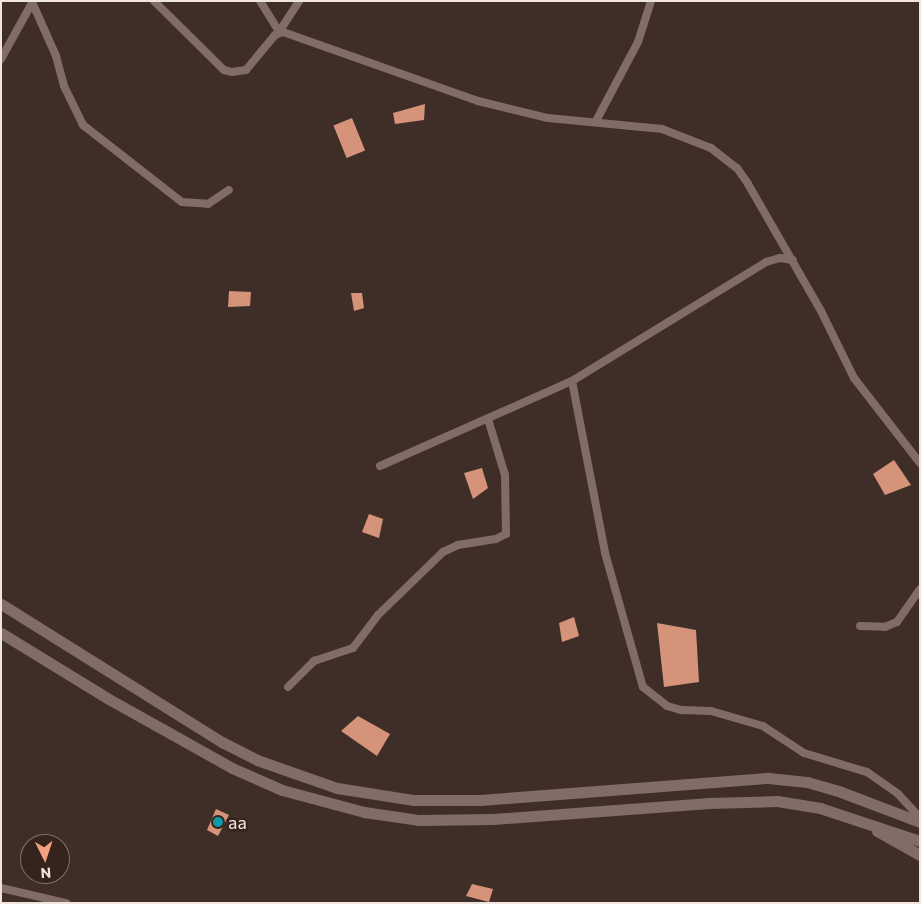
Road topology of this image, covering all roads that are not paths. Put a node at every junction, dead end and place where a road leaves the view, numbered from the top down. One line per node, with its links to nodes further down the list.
1 (154, 1): 6 (street)
2 (260, 1): 6 (street)
3 (298, 1): 6 (street)
4 (651, 1): 8 (street)
5 (33, 2): 7 (street); 9 (street)
6 (278, 32): 8 (street)
7 (1, 59)
8 (596, 121): 10 (street)
9 (229, 190)
10 (793, 260): 11 (street); 13 (street)
11 (572, 381): 12 (street); 23 (street)
12 (488, 419): 14 (street); 21 (street)
13 (920, 463)
14 (380, 466)
15 (920, 589): 17 (street)
16 (1, 604): 19 (main road)
17 (860, 626)
18 (1, 633): 20 (main road)
19 (68, 646): 20 (main road); 24 (main road)
20 (55, 664): 22 (main road)
21 (288, 687)
22 (854, 817): 25 (main road); 26 (main road)
23 (920, 818)
24 (920, 822)
25 (920, 841)
26 (920, 854)
27 (1, 888): 28 (street)
28 (66, 903)

